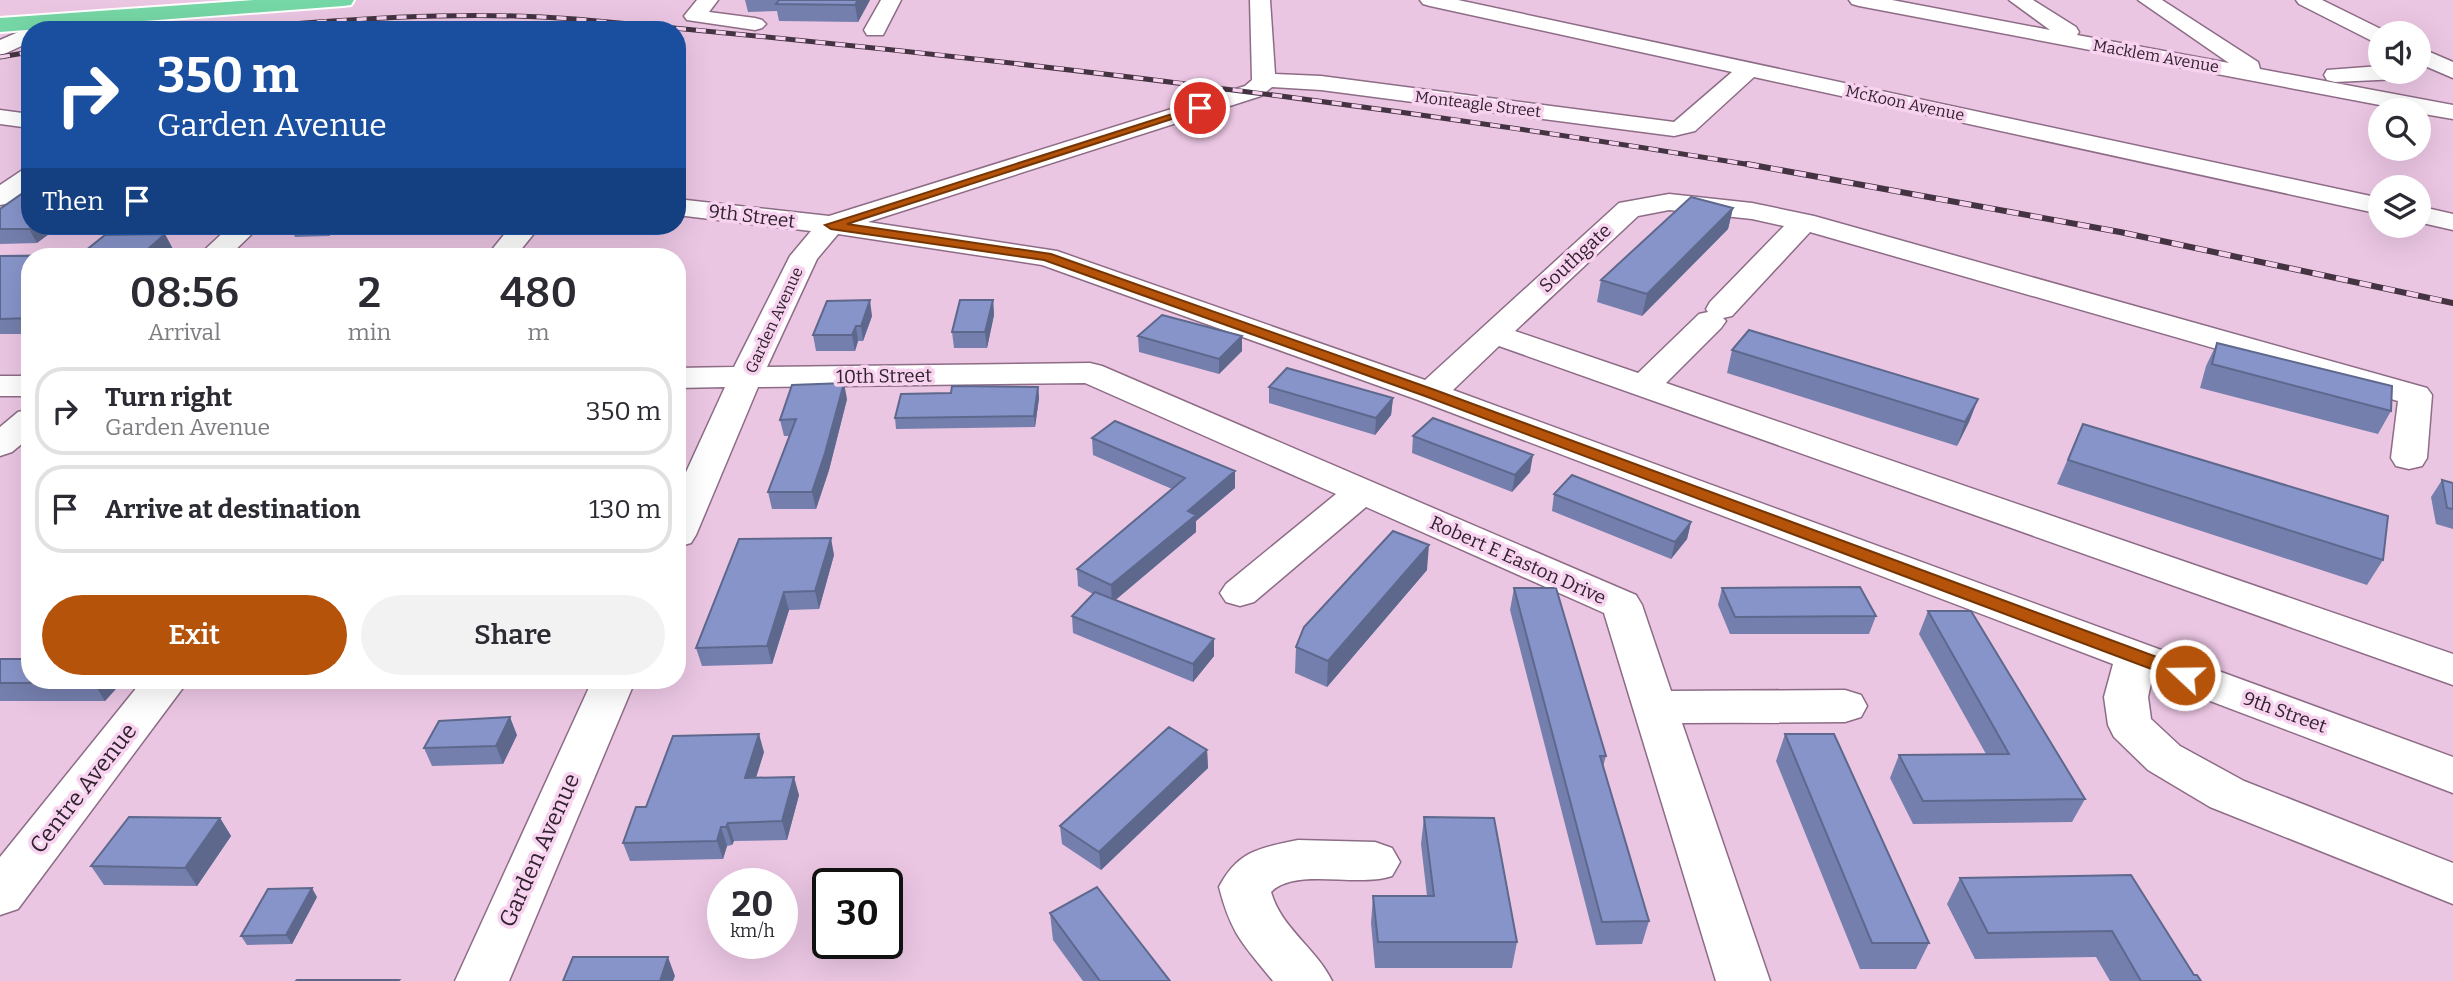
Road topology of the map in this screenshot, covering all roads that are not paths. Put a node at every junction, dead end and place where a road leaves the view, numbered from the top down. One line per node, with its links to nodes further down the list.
1 (343, 0): 10 (main road)
2 (708, 0): 12 (street)
3 (891, 0): 14 (street)
4 (1260, 0): 25 (street)
5 (1430, 0): 20 (street, McKoon Avenue)
6 (1859, 0): 17 (street, Macklem Avenue)
7 (2019, 0): 17 (street)
8 (2148, 0): 24 (street)
9 (2306, 0): 15 (street)
10 (114, 21)
11 (0, 24): 13 (main road)
12 (755, 24)
13 (21, 26)
14 (875, 30)
15 (2368, 30)
16 (21, 37): 18 (street)
17 (2085, 43): 24 (street, Macklem Avenue)
18 (0, 49)
19 (2431, 60): 21 (street)
20 (1749, 69): 25 (street, Monteagle Street); 31 (street, McKoon Avenue)
21 (2452, 70): 22 (street)
22 (2431, 71)
23 (2368, 73): 24 (street)
24 (2270, 77): 26 (street, Macklem Avenue)
25 (1265, 80): 36 (street)
26 (2453, 112)
27 (0, 117): 28 (street)
28 (21, 120)
29 (21, 183): 30 (street)
30 (0, 197)
31 (2368, 203)
32 (686, 208): 36 (street, 9th Street)
33 (2431, 217): 35 (street)
34 (1804, 222): 39 (street, Southgate); 45 (street); 49 (street, Southgate)
35 (2453, 222)
36 (831, 225): 41 (street, Garden Avenue); 46 (street, 9th Street)
37 (236, 235): 38 (street)
38 (221, 248)
39 (1494, 334): 45 (street); 46 (street, Southgate)
40 (1090, 373): 41 (street, 10th Street); 50 (street, Robert E Easton Drive)
41 (746, 377): 42 (street, 10th Street); 51 (street, Garden Avenue)
42 (686, 378)
43 (0, 386): 44 (street)
44 (21, 386)
45 (1644, 386): 54 (street)
46 (1430, 393): 53 (street, 9th Street)
47 (21, 427): 48 (street)
48 (0, 445)
49 (2409, 458)
50 (1362, 492): 52 (street); 58 (street, Robert E Easton Drive)
51 (686, 514)
52 (1240, 593)
53 (2136, 657): 59 (street, 9th Street); 61 (street)
54 (2453, 670)
55 (160, 689): 62 (street, Centre Avenue)
56 (609, 689): 63 (street, Garden Avenue)
57 (1845, 706): 58 (street)
58 (1654, 707): 65 (street, Robert E Easton Drive)
59 (2453, 775)
60 (1375, 862): 64 (street)
61 (2453, 884)
62 (0, 894)
63 (481, 981)
64 (1306, 981)
65 (1743, 981)

